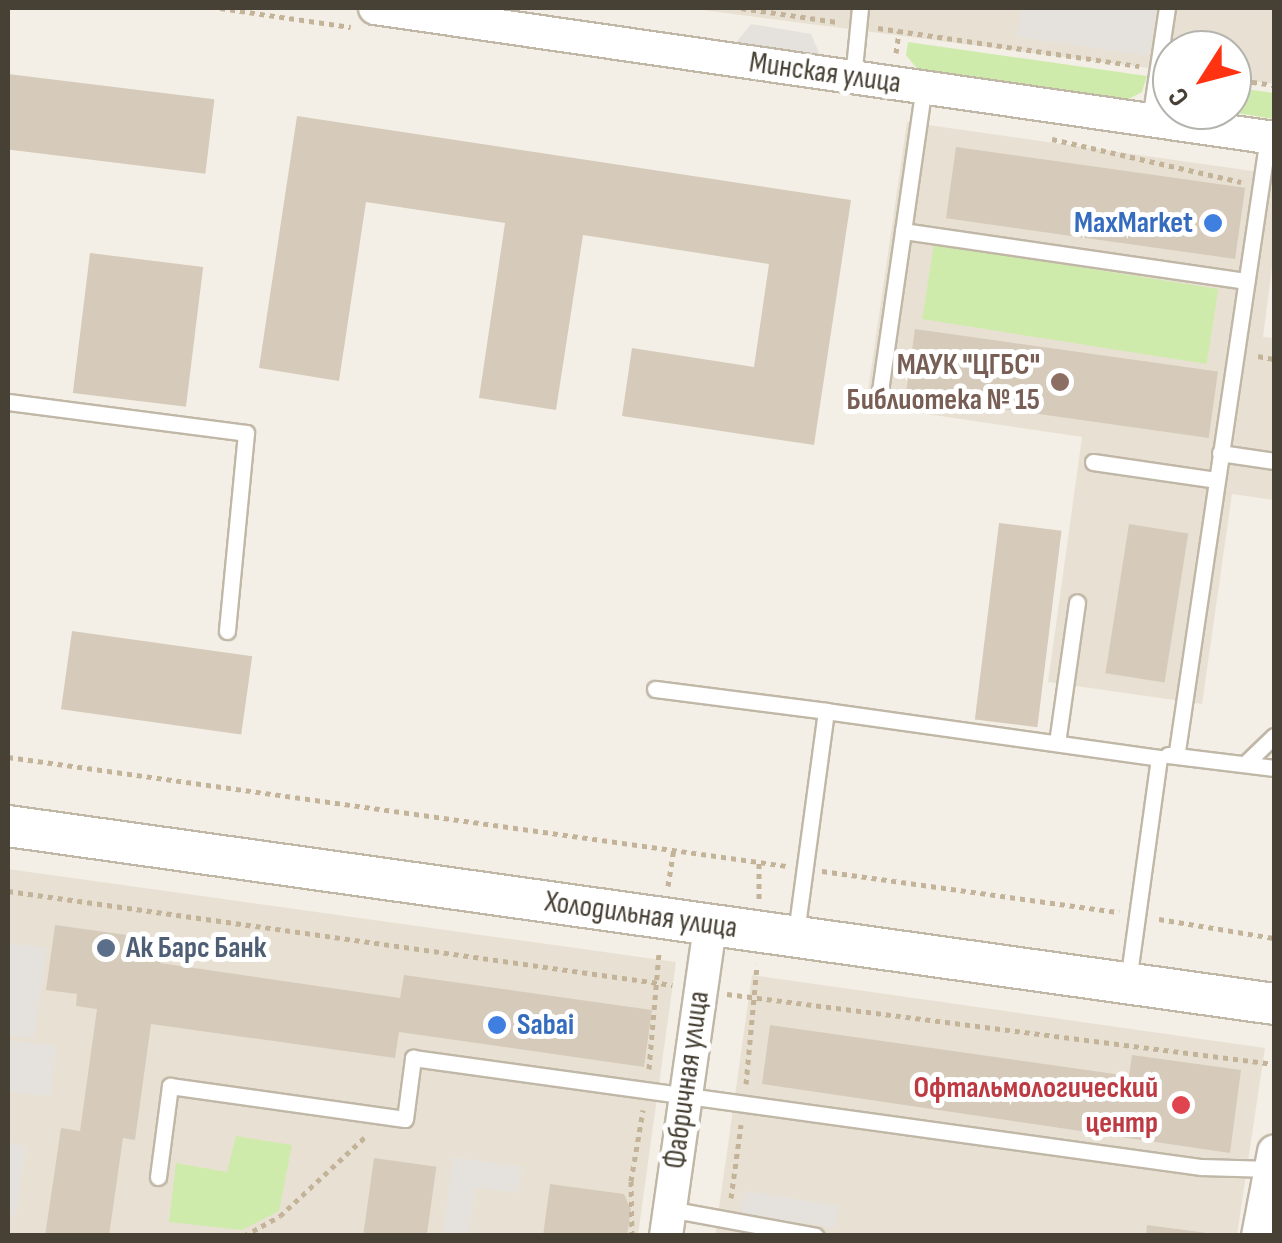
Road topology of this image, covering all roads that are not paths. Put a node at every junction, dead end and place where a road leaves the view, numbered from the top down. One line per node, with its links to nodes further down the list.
1 (375, 8): 4 (street, Минская улица)
2 (860, 8): 5 (lane)
3 (1167, 8): 7 (lane)
4 (489, 16): 5 (street, Минская улица)
5 (853, 78): 6 (street, Минская улица)
6 (924, 88): 7 (street, Минская улица); 9 (lane)
7 (1150, 120): 8 (street, Минская улица)
8 (1271, 138): 10 (lane)
9 (903, 232): 10 (lane); 11 (lane)
10 (1246, 281): 13 (lane)
11 (880, 391)
12 (8, 402): 18 (lane)
13 (1220, 453): 14 (lane); 16 (lane)
14 (1274, 461)
15 (1093, 462): 16 (lane)
16 (1216, 480): 23 (lane)
17 (1077, 602): 22 (lane)
18 (227, 631)
19 (654, 689): 20 (lane)
20 (826, 710): 22 (lane); 29 (lane)
21 (1274, 736): 25 (lane)
22 (1057, 743): 24 (lane)
23 (1177, 751): 24 (lane); 25 (lane)
24 (1159, 758): 30 (lane)
25 (1246, 763): 26 (lane)
26 (1274, 768)
27 (8, 826): 28 (street, Холодильная улица)
28 (710, 925): 29 (street, Холодильная улица); 32 (street, Фабричная улица)
29 (777, 934): 30 (street, Холодильная улица)
30 (1128, 984): 31 (street, Холодильная улица)
31 (1274, 1004)
32 (685, 1096): 33 (lane); 34 (lane); 35 (street, Фабричная улица)
33 (1272, 1164): 37 (street)
34 (158, 1177)
35 (668, 1222): 36 (lane)
36 (816, 1236)
37 (1258, 1236)

